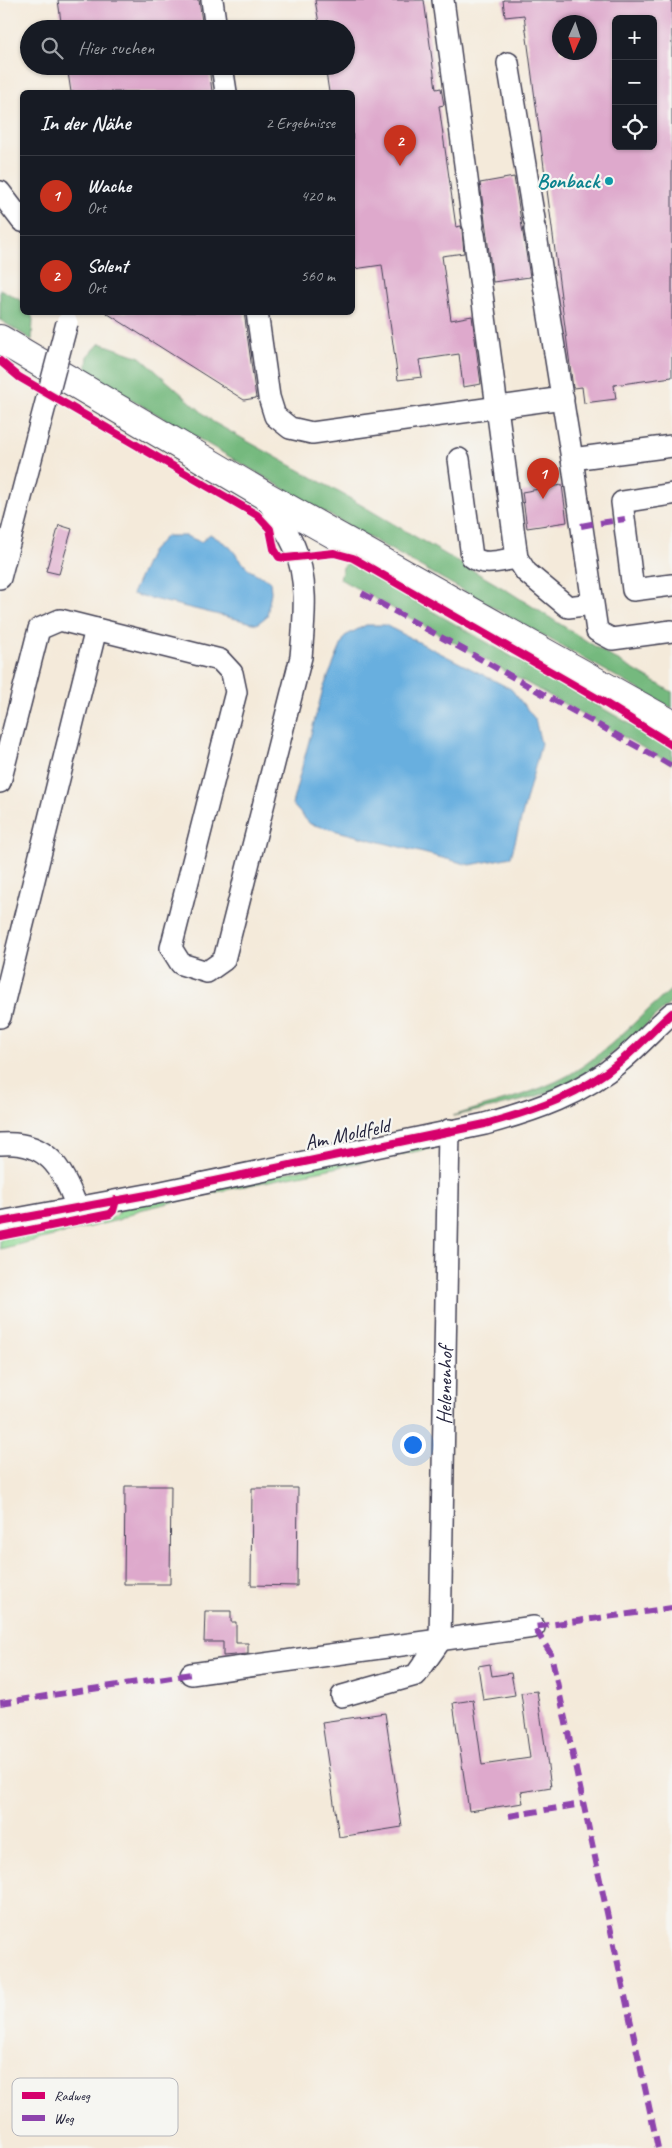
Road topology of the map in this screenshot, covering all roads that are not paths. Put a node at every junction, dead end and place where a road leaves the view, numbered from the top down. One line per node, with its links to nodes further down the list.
1 (212, 0): 3 (street)
2 (443, 0): 13 (street)
3 (215, 20)
4 (508, 63): 12 (street)
5 (223, 75): 6 (street)
6 (226, 90)
7 (0, 192): 8 (street)
8 (20, 218)
9 (257, 315): 13 (street)
10 (67, 318): 20 (street, bridge)
11 (0, 339): 18 (main road)
12 (563, 398): 13 (street); 16 (street)
13 (497, 406): 19 (street)
14 (672, 446): 16 (street)
15 (459, 459): 19 (street)
16 (572, 459): 22 (street)
17 (672, 494): 21 (street)
18 (264, 495): 23 (street); 25 (main road)
19 (522, 565): 22 (street)
20 (0, 578)
21 (672, 585)
22 (592, 604): 24 (street)
23 (96, 629): 26 (street); 28 (street)
24 (672, 631)
25 (672, 724)
26 (0, 782)
27 (672, 1013): 29 (street, Am Moldfeld)
28 (0, 1017)
29 (449, 1130): 31 (street, Am Moldfeld); 34 (street, Helenenhof)
30 (0, 1144): 31 (street)
31 (77, 1208): 32 (street, Am Moldfeld)
32 (0, 1222)
33 (534, 1627): 34 (street)
34 (440, 1640): 35 (street); 36 (street)
35 (191, 1674)
36 (342, 1696)

